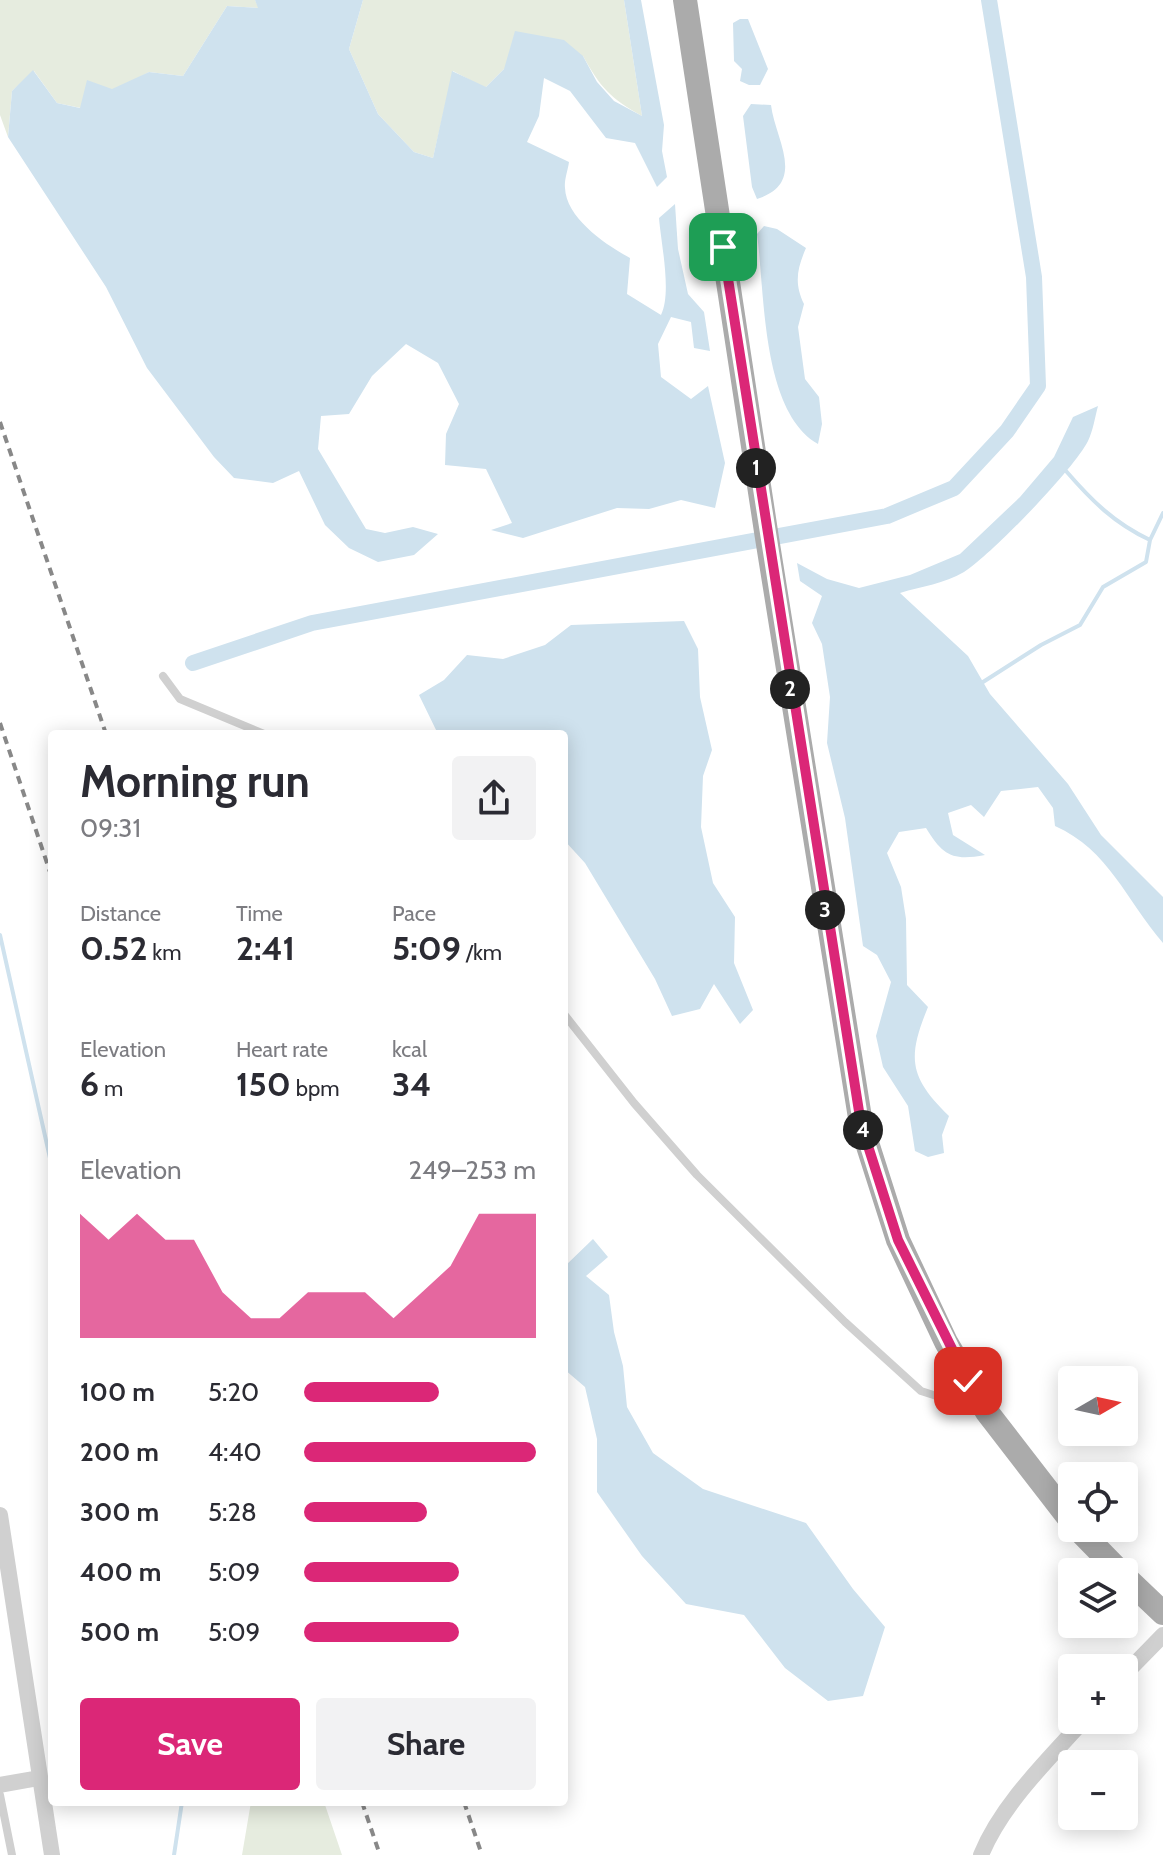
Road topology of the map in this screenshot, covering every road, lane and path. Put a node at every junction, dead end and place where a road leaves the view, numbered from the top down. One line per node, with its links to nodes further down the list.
1 (685, 0): 5 (main road)
2 (163, 676): 3 (lane)
3 (254, 730)
4 (568, 1019): 5 (lane)
5 (987, 1412): 6 (main road)
6 (1058, 1504)
7 (0, 1515): 15 (street)
8 (1091, 1542): 9 (main road)
9 (1106, 1558)
10 (1138, 1589): 11 (main road)
11 (1163, 1613)
12 (1163, 1635): 13 (street)
13 (1138, 1661)
14 (1072, 1734): 20 (street)
15 (39, 1778): 16 (street); 19 (street)
16 (0, 1785)
17 (0, 1795): 18 (lane)
18 (12, 1855)
19 (52, 1855)
20 (981, 1855)

